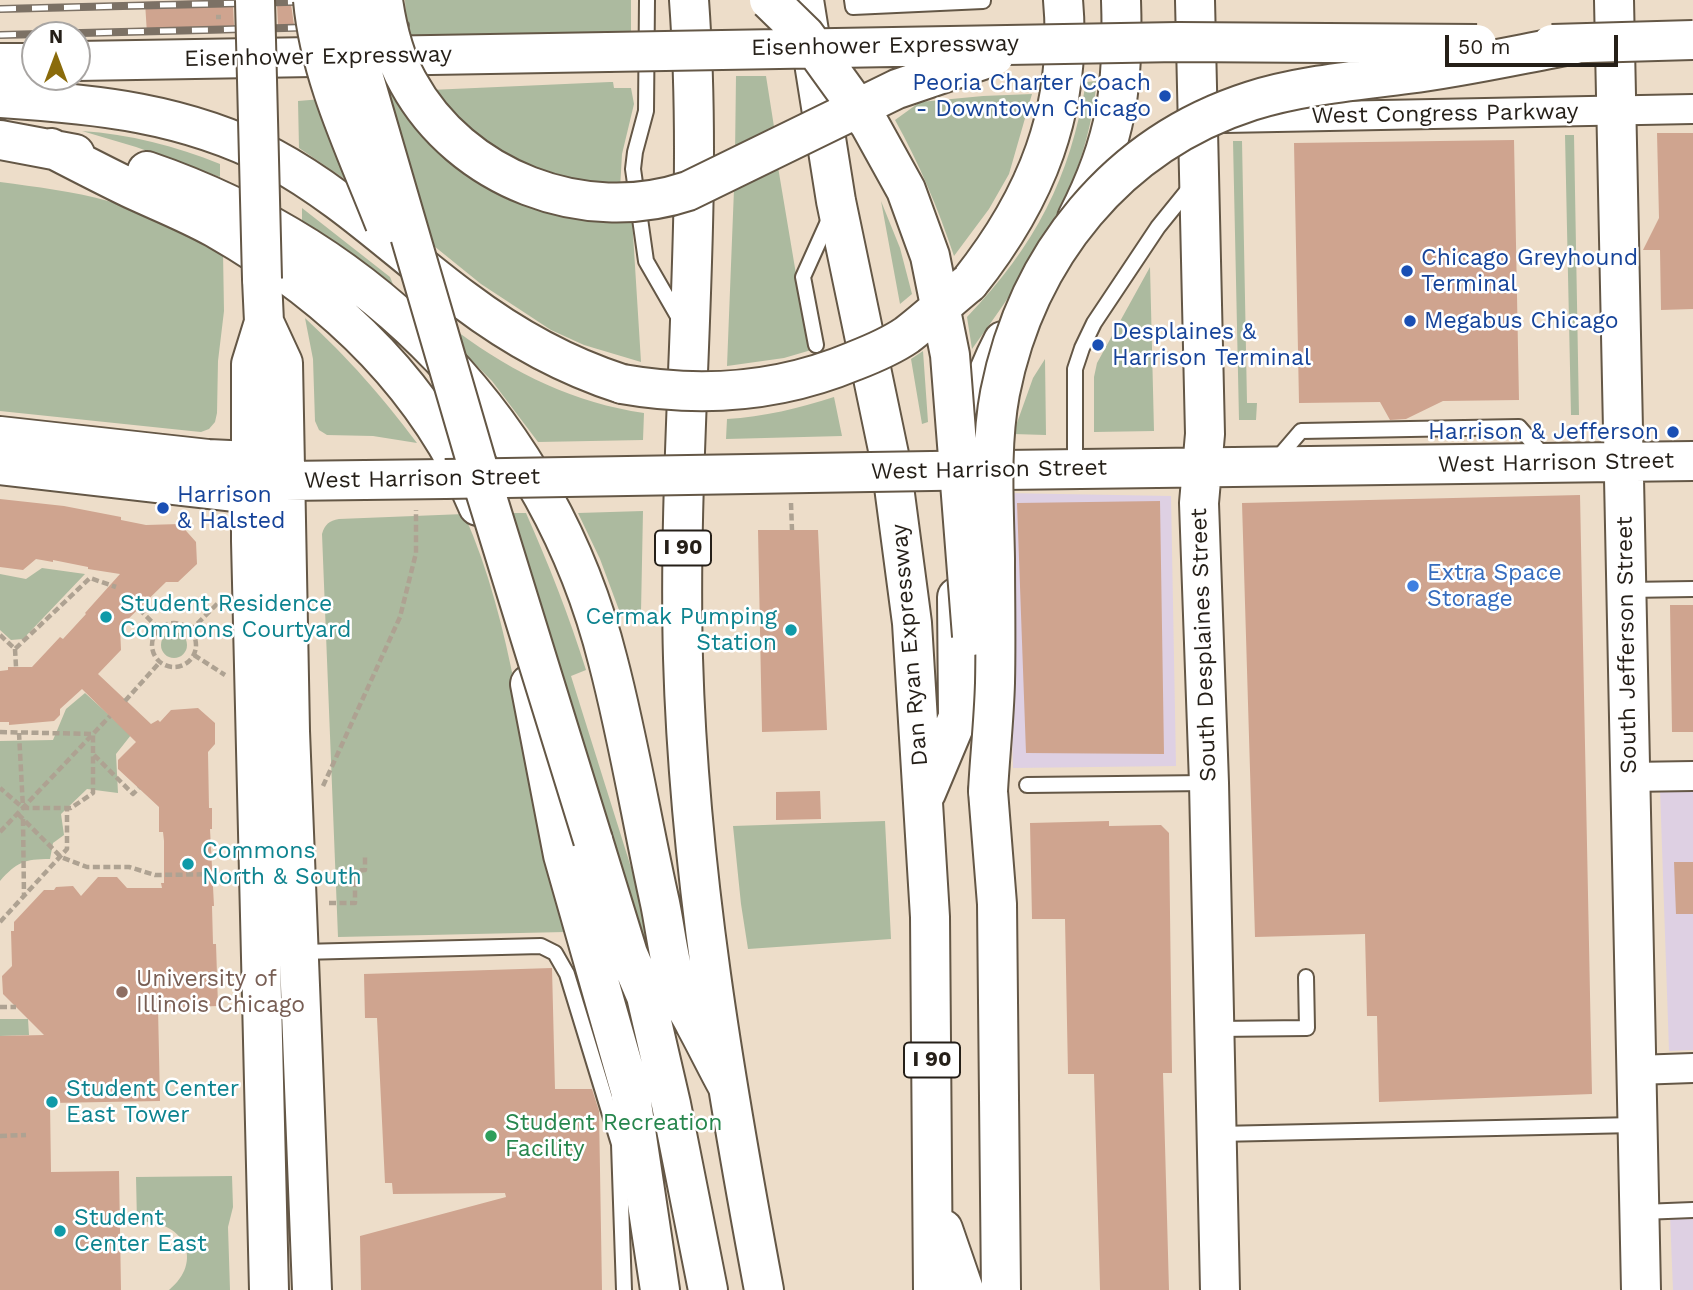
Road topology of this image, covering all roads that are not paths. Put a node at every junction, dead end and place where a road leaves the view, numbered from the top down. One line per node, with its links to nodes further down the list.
1 (255, 0): 37 (main road, bridge)
2 (313, 0): 30 (main road, bridge)
3 (347, 0): 30 (main road, bridge)
4 (383, 0): 15 (main road, bridge)
5 (647, 0): 28 (lane)
6 (852, 0): 11 (lane)
7 (1063, 0): 20 (main road, bridge)
8 (1121, 0): 45 (main road)
9 (1195, 0): 23 (main road, South Desplaines Street)
10 (1614, 0): 22 (main road, South Jefferson Street)
11 (984, 1)
12 (793, 3): 27 (main road, Dan Ryan Expressway / I 90); 44 (main road, bridge)
13 (689, 5): 28 (main road, I 90)
14 (1693, 40): 16 (main road, Eisenhower Expressway, bridge)
15 (1047, 44): 16 (main road, Eisenhower Expressway, bridge); 17 (main road, Eisenhower Expressway, bridge)
16 (1576, 44): 44 (main road, bridge)
17 (91, 61)
18 (21, 62): 19 (main road)
19 (0, 63)
20 (0, 98)
21 (1693, 109): 22 (street, West Congress Parkway)
22 (1616, 111): 23 (street, West Congress Parkway); 33 (main road, South Jefferson Street)
23 (1198, 120): 26 (main road, South Desplaines Street)
24 (0, 140): 25 (main road)
25 (51, 148): 52 (main road); 61 (main road)
26 (1200, 176): 35 (lane); 36 (main road, South Desplaines Street)
27 (836, 201): 29 (lane); 45 (main road, Dan Ryan Expressway / I 90)
28 (690, 337): 52 (main road, I 90)
29 (816, 345)
30 (458, 397): 47 (main road, bridge)
31 (0, 436): 37 (main road, West Harrison Street)
32 (1693, 461): 33 (main road, West Harrison Street)
33 (1623, 462): 36 (main road, West Harrison Street); 39 (main road, South Jefferson Street)
34 (0, 465): 37 (main road, West Harrison Street)
35 (1075, 468): 36 (main road, West Harrison Street); 37 (main road, West Harrison Street, bridge)
36 (1202, 468): 42 (main road, South Desplaines Street)
37 (262, 479): 46 (main road); 58 (main road)
38 (1693, 589): 39 (lane)
39 (1626, 590): 41 (main road, South Jefferson Street)
40 (1693, 776): 41 (street)
41 (1630, 777): 51 (main road, South Jefferson Street)
42 (1209, 783): 43 (lane); 49 (main road, South Desplaines Street)
43 (1027, 785)
44 (988, 791): 67 (main road)
45 (923, 802): 55 (main road, Dan Ryan Expressway / I 90)
46 (301, 952): 59 (main road); 60 (lane)
47 (628, 954): 62 (main road); 63 (main road)
48 (1306, 977): 49 (lane)
49 (1214, 1029): 54 (main road, South Desplaines Street)
50 (1693, 1068): 51 (street)
51 (1636, 1070): 53 (main road, South Jefferson Street)
52 (727, 1085): 64 (main road, I 90)
53 (1637, 1125): 54 (lane); 57 (main road, South Jefferson Street)
54 (1217, 1134): 68 (main road, South Desplaines Street)
55 (934, 1203): 65 (main road, Dan Ryan Expressway / I 90); 66 (main road)
56 (1693, 1210): 57 (lane)
57 (1639, 1212): 69 (main road, South Jefferson Street)
58 (269, 1290)
59 (312, 1290)
60 (624, 1290)
61 (660, 1290)
62 (687, 1290)
63 (708, 1290)
64 (764, 1290)
65 (933, 1290)
66 (964, 1290)
67 (1001, 1290)
68 (1220, 1290)
69 (1641, 1290)

